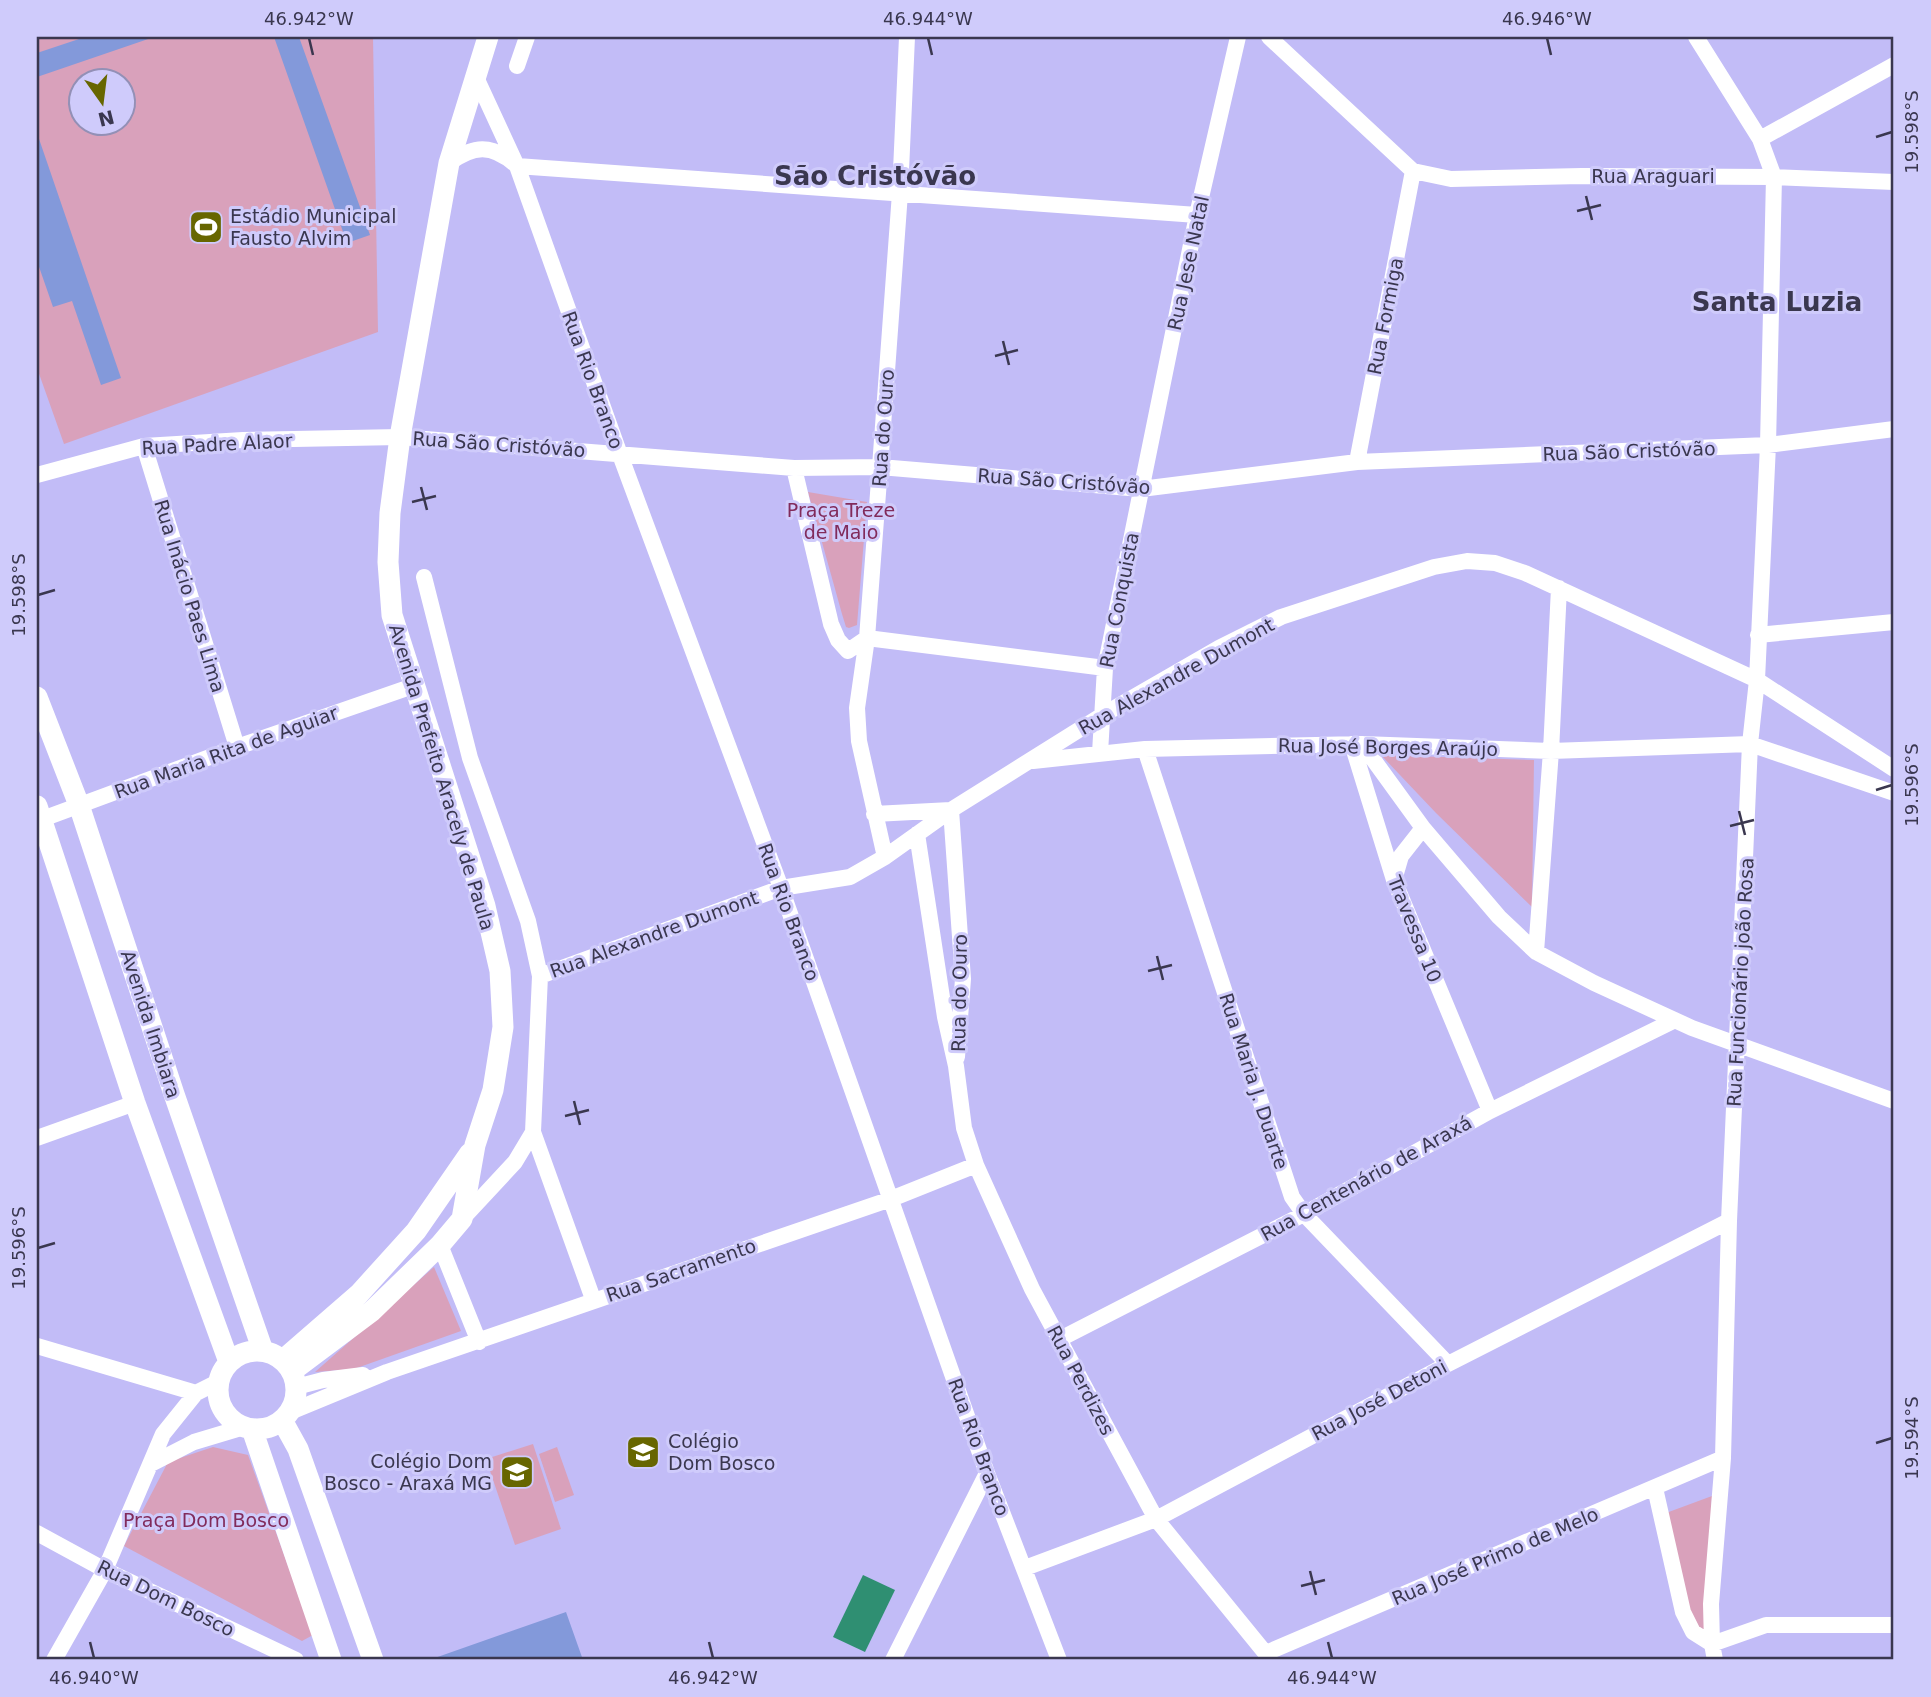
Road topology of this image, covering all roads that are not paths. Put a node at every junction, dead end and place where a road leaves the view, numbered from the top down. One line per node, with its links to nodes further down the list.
1 (488, 37): 9 (main road, Avenida Prefeito Aracely de Paula)
2 (527, 37): 8 (street)
3 (907, 37): 16 (street, Rua do Ouro)
4 (1238, 37): 17 (street, Rua Jese Natal)
5 (1269, 37): 13 (street)
6 (1696, 37): 10 (street, Rua Funcionário joão Rosa)
7 (1894, 65): 10 (street)
8 (517, 66)
9 (475, 75): 11 (main road, Avenida Prefeito Aracely de Paula); 12 (street, Rua Rio Branco)
10 (1760, 139): 14 (street, Rua Funcionário joão Rosa)
11 (449, 163): 12 (street); 19 (main road, Avenida Prefeito Aracely de Paula)
12 (517, 166): 16 (street); 22 (street, Rua Rio Branco)
13 (1413, 171): 14 (street, Rua Araguari); 23 (street, Rua Formiga)
14 (1773, 177): 15 (street, Rua Araguari); 20 (street, Rua Funcionário joão Rosa)
15 (1894, 181)
16 (900, 193): 17 (street); 24 (street, Rua do Ouro)
17 (1197, 215): 27 (street, Rua Jese Natal)
18 (1894, 429): 20 (street, Rua São Cristóvão)
19 (400, 437): 21 (street, Rua Padre Alaor); 22 (street, Rua São Cristóvão); 35 (main road, Avenida Prefeito Aracely de Paula)
20 (1768, 445): 23 (street, Rua São Cristóvão); 31 (street, Rua Funcionário joão Rosa)
21 (144, 446): 26 (street, Rua Padre Alaor); 40 (street, Rua Inácio Paes Lima)
22 (619, 453): 25 (street, Rua São Cristóvão); 55 (street, Rua Rio Branco)
23 (1357, 461): 27 (street, Rua São Cristóvão)
24 (880, 467): 25 (street, Rua São Cristóvão); 27 (street, Rua São Cristóvão); 32 (street, Rua do Ouro)
25 (794, 468): 32 (street)
26 (37, 475)
27 (1141, 489): 33 (street, Rua Conquista)
28 (424, 577): 57 (street, Avenida Prefeito Aracely de Paula)
29 (1559, 588): 34 (street, Rua Alexandre Dumont); 37 (street, Rua Alexandre Dumont); 42 (street)
30 (1894, 622): 31 (street)
31 (1758, 635): 34 (street, Rua Funcionário joão Rosa)
32 (867, 638): 33 (street); 49 (street, Rua do Ouro)
33 (1105, 668): 37 (street, Rua Conquista)
34 (1757, 680): 39 (street, Rua Funcionário joão Rosa); 45 (street, Rua Alexandre Dumont)
35 (416, 685): 40 (street, Rua Maria Rita de Aguiar); 66 (main road, Avenida Prefeito Aracely de Paula)
36 (37, 697): 47 (main road, Avenida Imbiara)
37 (1101, 716): 43 (street, Rua Conquista); 44 (street, Rua Alexandre Dumont)
38 (1357, 744): 41 (street, Rua José Borges Araújo); 42 (street, Rua José Borges Araújo); 51 (street); 54 (street, Travessa 10)
39 (1750, 744): 42 (street, Rua José Borges Araújo); 46 (street); 59 (street, Rua Funcionário joão Rosa)
40 (237, 747): 47 (street, Rua Maria Rita de Aguiar)
41 (1145, 749): 43 (street, Rua José Borges Araújo); 69 (street, Rua Maria J. Duarte)
42 (1551, 751): 56 (street)
43 (1100, 752): 44 (street, Rua José Borges Araújo)
44 (1027, 762): 48 (street, Rua Alexandre Dumont)
45 (1894, 769)
46 (1894, 793)
47 (79, 806): 50 (street, Rua Maria Rita de Aguiar); 78 (main road, Avenida Imbiara)
48 (951, 810): 49 (street); 52 (street, Rua Alexandre Dumont); 60 (street, Rua do Ouro)
49 (874, 814): 53 (street, Rua do Ouro)
50 (38, 815): 62 (main road, Avenida Imbiara)
51 (1423, 828): 54 (street); 56 (street)
52 (918, 834): 53 (street, Rua Alexandre Dumont); 60 (street, Rua do Ouro)
53 (884, 857): 55 (street, Rua Alexandre Dumont)
54 (1394, 880): 63 (street, Travessa 10)
55 (781, 888): 57 (street, Rua Alexandre Dumont); 68 (street, Rua Rio Branco)
56 (1536, 952): 58 (street)
57 (540, 976): 64 (street, Avenida Prefeito Aracely de Paula)
58 (1675, 1020): 59 (street); 63 (street, Rua Centenário de Araxá)
59 (1737, 1044): 61 (street); 71 (street, Rua Funcionário joão Rosa)
60 (957, 1066): 67 (street, Rua Perdizes)
61 (1894, 1101)
62 (135, 1103): 65 (street); 79 (main road, Avenida Imbiara)
63 (1490, 1111): 69 (street, Rua Centenário de Araxá)
64 (533, 1132): 70 (street, Avenida Prefeito Aracely de Paula); 73 (street)
65 (37, 1138)
66 (475, 1145): 70 (main road, Avenida Prefeito Aracely de Paula); 74 (main road, Avenida Prefeito Aracely de Paula)
67 (976, 1166): 68 (street, Rua Sacramento); 75 (street, Rua Perdizes)
68 (891, 1199): 73 (street, Rua Sacramento); 89 (street, Rua Rio Branco)
69 (1304, 1214): 75 (street, Rua Centenário de Araxá); 80 (street, Rua Maria J. Duarte)
70 (462, 1219): 72 (main road, Avenida Prefeito Aracely de Paula)
71 (1729, 1221): 80 (street, Rua José Detoni); 87 (street, Rua Funcionário joão Rosa)
72 (440, 1245): 74 (main road, Avenida Prefeito Aracely de Paula); 76 (street)
73 (593, 1299): 76 (street, Rua Sacramento)
74 (365, 1302): 82 (main road, Avenida Prefeito Aracely de Paula)
75 (1060, 1339): 91 (street, Rua Perdizes)
76 (479, 1342): 81 (street, Rua Sacramento)
77 (37, 1346): 84 (street)
78 (263, 1351): 79 (main road); 82 (main road)
79 (229, 1362): 83 (main road)
80 (1448, 1363): 91 (street, Rua José Detoni)
81 (387, 1372): 82 (street); 85 (street)
82 (290, 1373): 85 (main road)
83 (218, 1382): 84 (street); 86 (main road)
84 (197, 1393): 88 (street)
85 (286, 1416): 86 (main road); 101 (main road)
86 (248, 1428): 88 (street); 100 (main road)
87 (1723, 1458): 90 (street, Rua José Primo de Melo); 96 (street, Rua Funcionário joão Rosa)
88 (151, 1464): 94 (street)
89 (987, 1473): 93 (street, Rua Rio Branco); 102 (street)
90 (1654, 1488): 96 (street); 97 (street, Rua José Primo de Melo)
91 (1156, 1519): 93 (street, Rua José Detoni); 97 (street, Rua Perdizes)
92 (37, 1533): 94 (street, Rua Dom Bosco)
93 (1024, 1568): 103 (street, Rua Rio Branco)
94 (105, 1570): 98 (street); 99 (street, Rua Dom Bosco)
95 (1894, 1625): 96 (street)
96 (1713, 1652)
97 (1269, 1657)
98 (54, 1660)
99 (296, 1660)
100 (331, 1660)
101 (373, 1660)
102 (893, 1660)
103 (1059, 1660)

